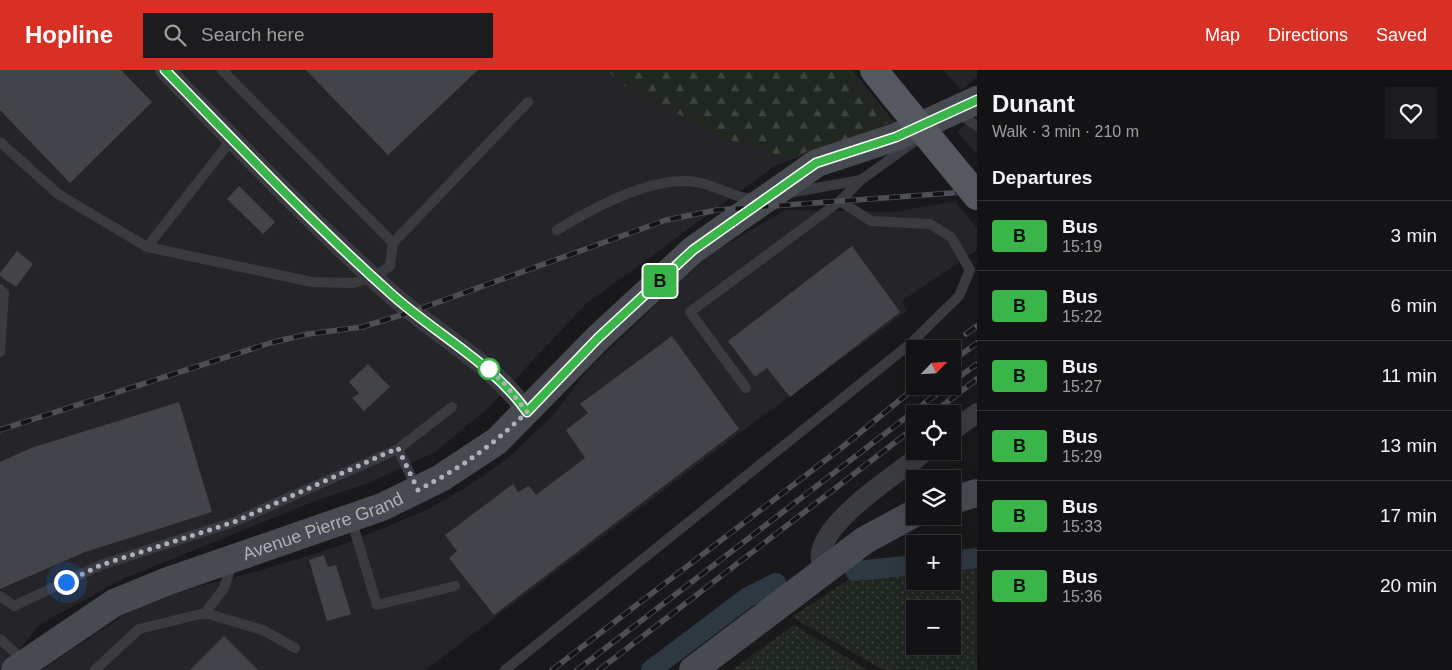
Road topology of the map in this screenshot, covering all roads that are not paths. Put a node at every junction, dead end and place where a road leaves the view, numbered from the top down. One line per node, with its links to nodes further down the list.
1 (165, 70): 6 (street)
2 (222, 70): 13 (lane)
3 (874, 70): 9 (main road, bridge)
4 (528, 102): 13 (lane)
5 (970, 112): 8 (lane); 10 (street, Avenue Pierre Grand)
6 (232, 139): 14 (lane); 15 (street)
7 (0, 142): 14 (lane)
8 (861, 180): 10 (lane); 11 (lane)
9 (977, 196)
10 (769, 197): 12 (lane); 20 (street, Avenue Pierre Grand)
11 (840, 201): 18 (lane); 39 (lane)
12 (557, 230)
13 (393, 243): 15 (lane)
14 (147, 247): 15 (lane)
15 (373, 278): 20 (street)
16 (0, 289): 17 (lane)
17 (0, 352)
18 (746, 388)
19 (452, 407): 23 (lane)
20 (527, 412): 25 (street, Avenue Pierre Grand)
21 (977, 413): 22 (street)
22 (961, 425)
23 (398, 448): 25 (lane); 33 (lane)
24 (915, 460): 31 (street)
25 (418, 490): 28 (street, Avenue Pierre Grand)
26 (977, 493): 27 (street)
27 (961, 497)
28 (350, 518): 30 (street, Avenue Pierre Grand); 32 (lane)
29 (906, 518): 31 (street)
30 (235, 558): 34 (lane); 37 (street, Avenue Pierre Grand)
31 (824, 570): 40 (street)
32 (455, 586)
33 (0, 596)
34 (206, 613): 36 (lane); 38 (lane)
35 (0, 639): 37 (lane)
36 (295, 648)
37 (21, 666)
38 (95, 670)
39 (505, 670)
40 (693, 670)

